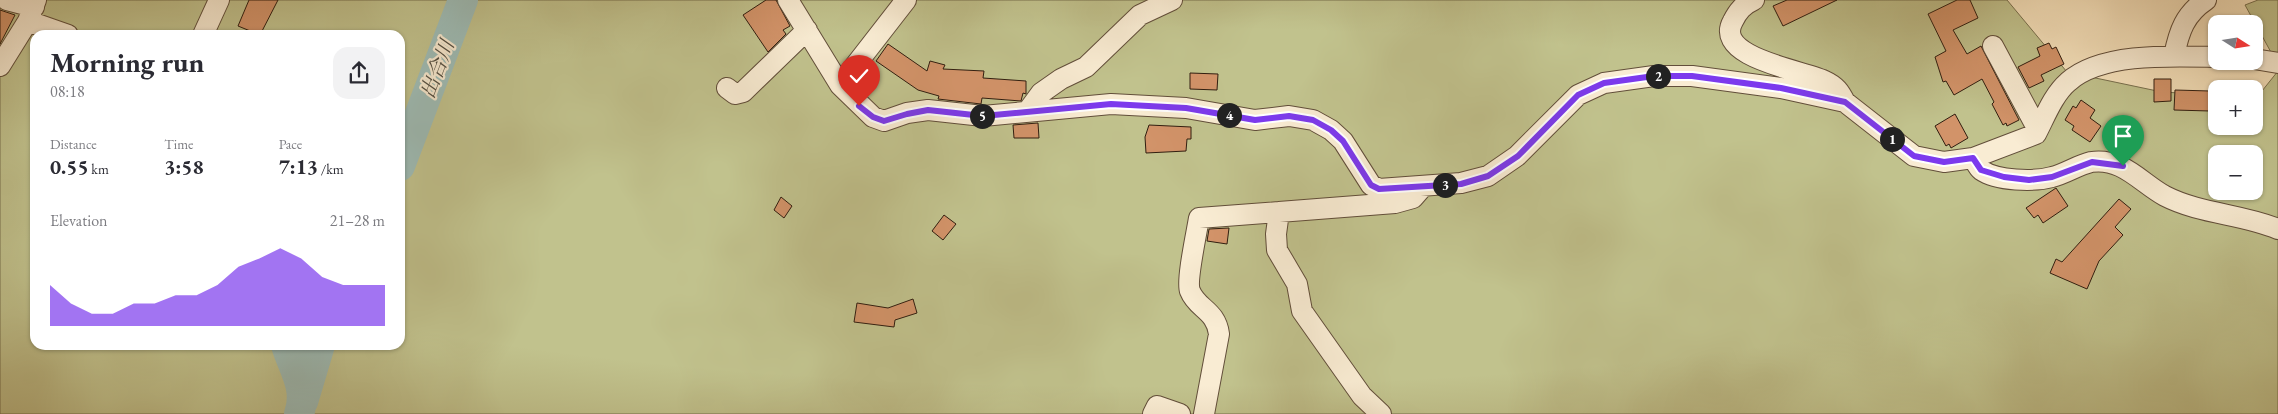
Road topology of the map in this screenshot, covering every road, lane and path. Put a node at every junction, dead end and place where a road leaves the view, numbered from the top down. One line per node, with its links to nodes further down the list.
1 (7, 0): 8 (street)
2 (219, 0): 10 (street)
3 (788, 0): 11 (street)
4 (906, 0): 18 (street)
5 (1172, 0): 21 (street)
6 (1754, 0): 20 (street)
7 (2206, 0): 13 (street)
8 (33, 9): 9 (street); 17 (street)
9 (61, 30)
10 (205, 30)
11 (807, 30): 18 (street); 19 (street)
12 (1992, 46): 22 (street)
13 (2174, 56): 14 (street); 22 (street)
14 (2208, 57)
15 (2263, 60): 16 (street)
16 (2278, 63)
17 (0, 66)
18 (840, 85): 21 (street)
19 (727, 88)
20 (1845, 102): 23 (street); 24 (street)
21 (1027, 112): 24 (street)
22 (2038, 130): 23 (street)
23 (1973, 158): 26 (street)
24 (1424, 186): 25 (street)
25 (1279, 212): 29 (street); 30 (street)
26 (2278, 229)
27 (1153, 414): 28 (street)
28 (1180, 414)
29 (1204, 414)
30 (1381, 414)

